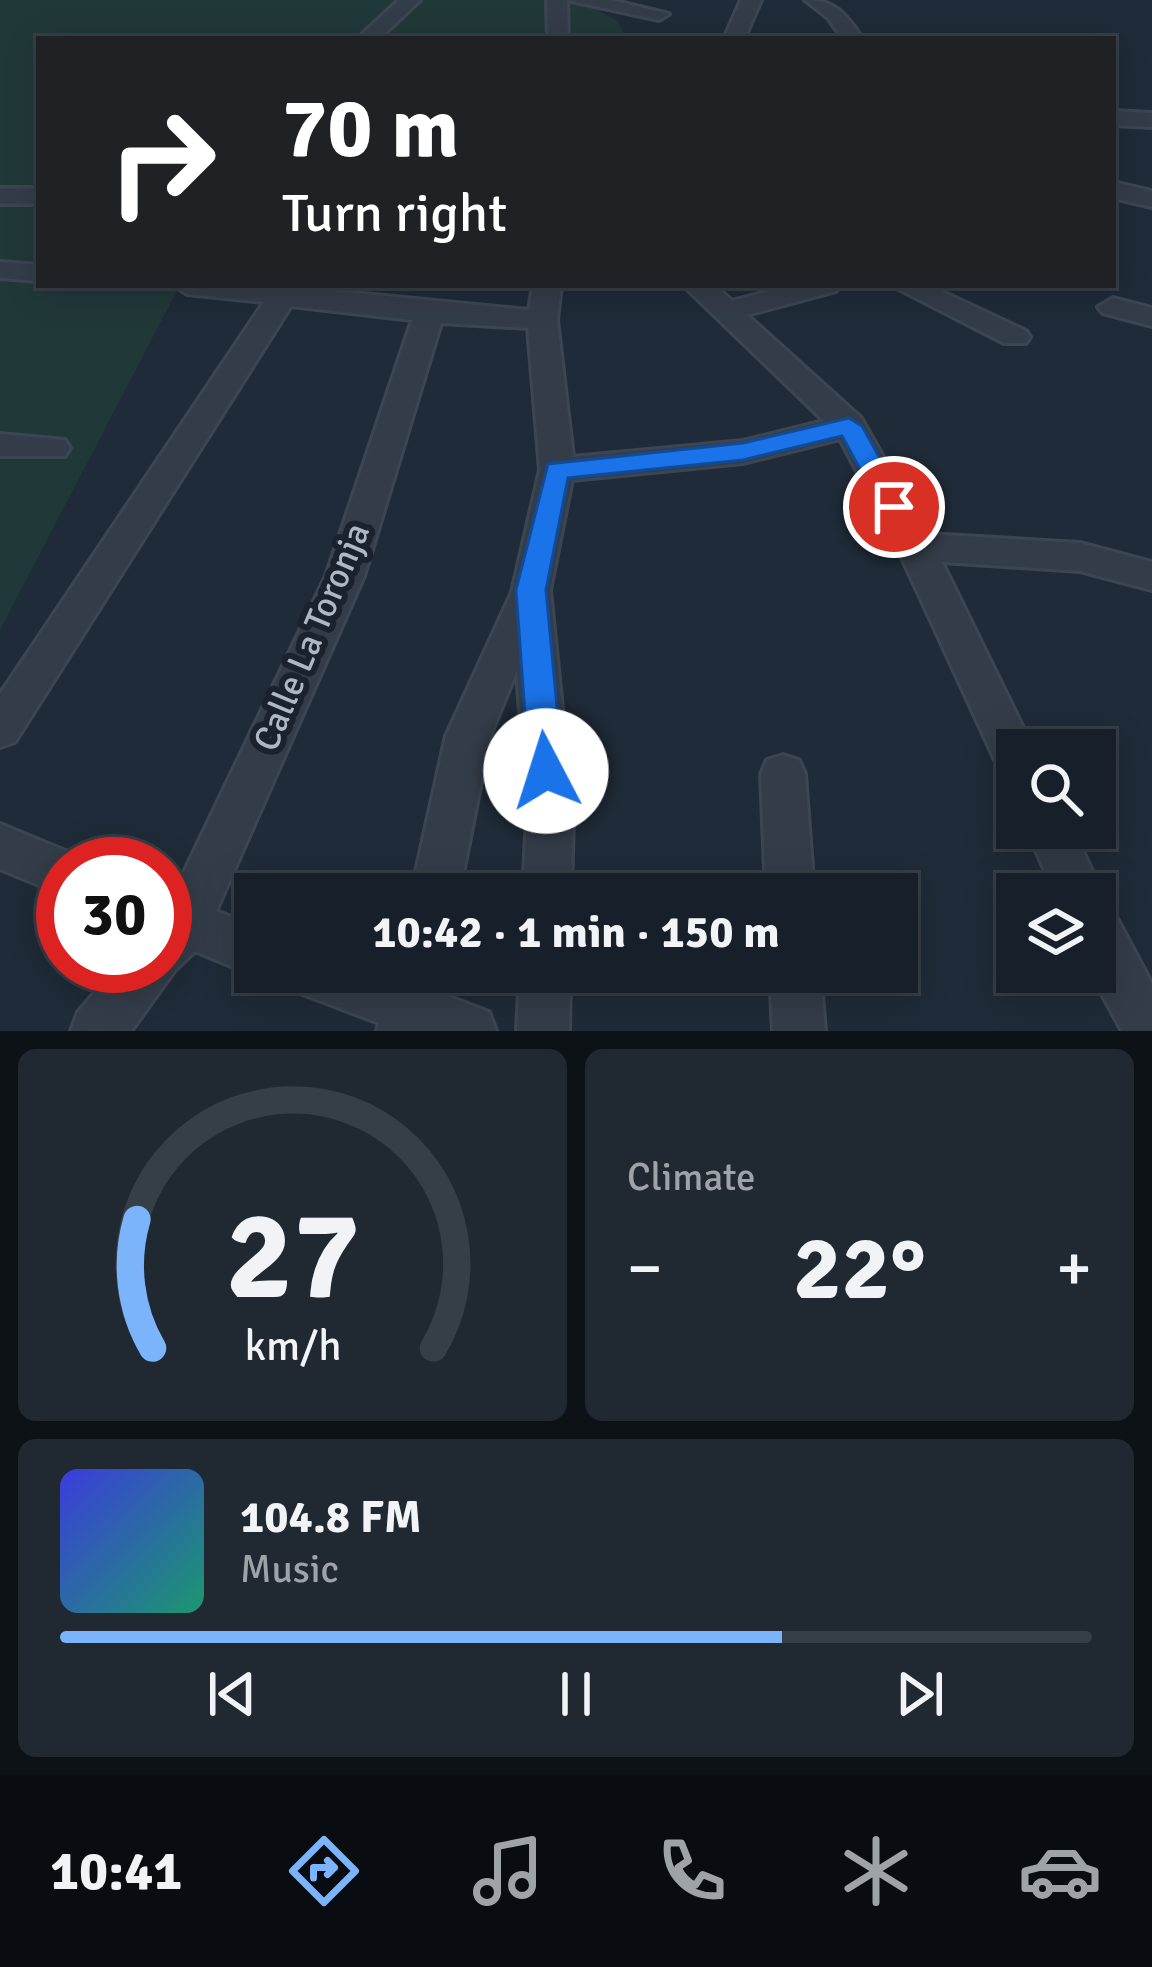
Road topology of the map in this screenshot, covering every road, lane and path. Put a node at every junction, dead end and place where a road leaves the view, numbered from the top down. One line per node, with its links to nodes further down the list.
1 (410, 0): 7 (street)
2 (557, 0): 8 (street)
3 (577, 0): 6 (street)
4 (751, 0): 9 (street)
5 (815, 0): 10 (street)
6 (659, 14)
7 (370, 36)
8 (558, 36)
9 (735, 36)
10 (851, 36)
11 (1116, 118): 12 (street)
12 (1152, 120)
13 (1116, 191): 16 (street)
14 (0, 196): 15 (street)
15 (36, 196)
16 (1152, 199)
17 (0, 270): 18 (street)
18 (36, 273)
19 (235, 288): 23 (street)
20 (700, 288): 26 (street)
21 (814, 288): 26 (street)
22 (910, 288): 29 (street)
23 (299, 292): 27 (street); 38 (street)
24 (544, 302): 27 (street); 33 (street)
25 (1113, 307): 28 (street)
26 (726, 311): 30 (street)
27 (429, 313): 45 (street, Calle La Toronja)
28 (1152, 317)
29 (1016, 338)
30 (849, 426): 33 (street); 34 (street)
31 (0, 445): 32 (street)
32 (53, 448)
33 (557, 470): 36 (street)
34 (916, 547): 35 (street); 37 (street)
35 (1152, 576)
36 (531, 590): 42 (street); 43 (street)
37 (1002, 729)
38 (0, 730)
39 (783, 774): 44 (street)
40 (0, 846): 41 (street)
41 (36, 861)
42 (439, 873)
43 (548, 873)
44 (789, 873)
45 (192, 888)
46 (192, 934): 47 (street)
47 (234, 945)
48 (1116, 973): 54 (street)
49 (129, 993): 55 (street)
50 (374, 993): 53 (street)
51 (544, 993): 57 (street)
52 (796, 993): 58 (street)
53 (411, 1005): 56 (street)
54 (1152, 1030)
55 (97, 1031)
56 (470, 1031)
57 (543, 1031)
58 (799, 1031)

